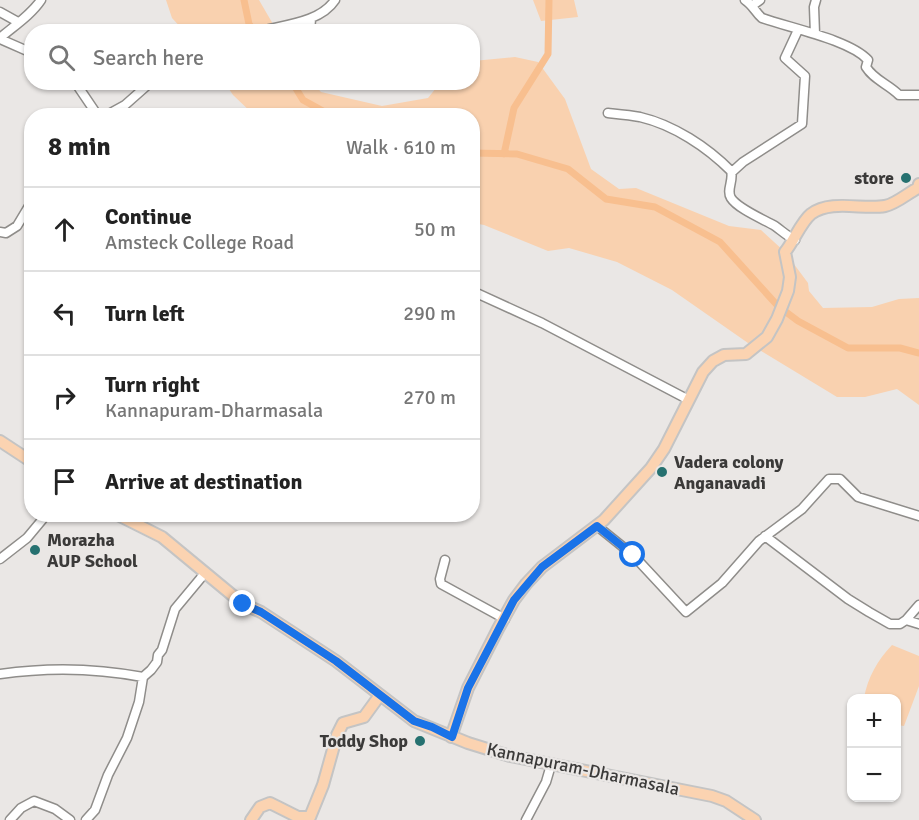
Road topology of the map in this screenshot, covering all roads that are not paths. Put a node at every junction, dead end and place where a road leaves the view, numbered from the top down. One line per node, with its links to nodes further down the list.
1 (41, 0): 8 (street)
2 (335, 0): 7 (street)
3 (745, 0): 5 (street)
4 (816, 0): 12 (street)
5 (757, 3): 11 (street)
6 (0, 12): 8 (street)
7 (311, 19): 9 (street); 10 (street)
8 (18, 22): 13 (street)
9 (288, 24)
10 (311, 24)
11 (798, 30): 12 (street); 21 (street)
12 (815, 34): 17 (street)
13 (0, 39): 14 (street)
14 (24, 50)
15 (80, 90): 18 (street)
16 (142, 90): 19 (street)
17 (919, 95)
18 (93, 108)
19 (120, 108)
20 (608, 113): 21 (street)
21 (732, 172): 25 (street)
22 (919, 186): 25 (main road)
23 (24, 214): 24 (street)
24 (0, 232)
25 (795, 240): 27 (main road)
26 (480, 295): 27 (street)
27 (689, 400): 33 (main road)
28 (0, 441): 29 (main road)
29 (24, 457)
30 (919, 516): 34 (street)
31 (40, 522): 35 (street)
32 (132, 522): 37 (main road, Kannapuram-Dharmasala)
33 (597, 526): 34 (street); 39 (main road)
34 (765, 536): 40 (street)
35 (0, 559)
36 (445, 560): 39 (street)
37 (205, 573): 43 (street); 44 (main road, Kannapuram-Dharmasala)
38 (919, 605): 40 (street)
39 (505, 619): 45 (main road)
40 (906, 620): 41 (street)
41 (919, 624)
42 (0, 674): 43 (street)
43 (143, 677): 49 (street)
44 (380, 695): 45 (main road, Kannapuram-Dharmasala); 50 (main road)
45 (452, 737): 46 (main road, Kannapuram-Dharmasala)
46 (550, 765): 51 (street); 52 (main road, Kannapuram-Dharmasala)
47 (10, 820): 48 (street)
48 (70, 820)
49 (86, 820)
50 (251, 820)
51 (526, 820)
52 (755, 820)

